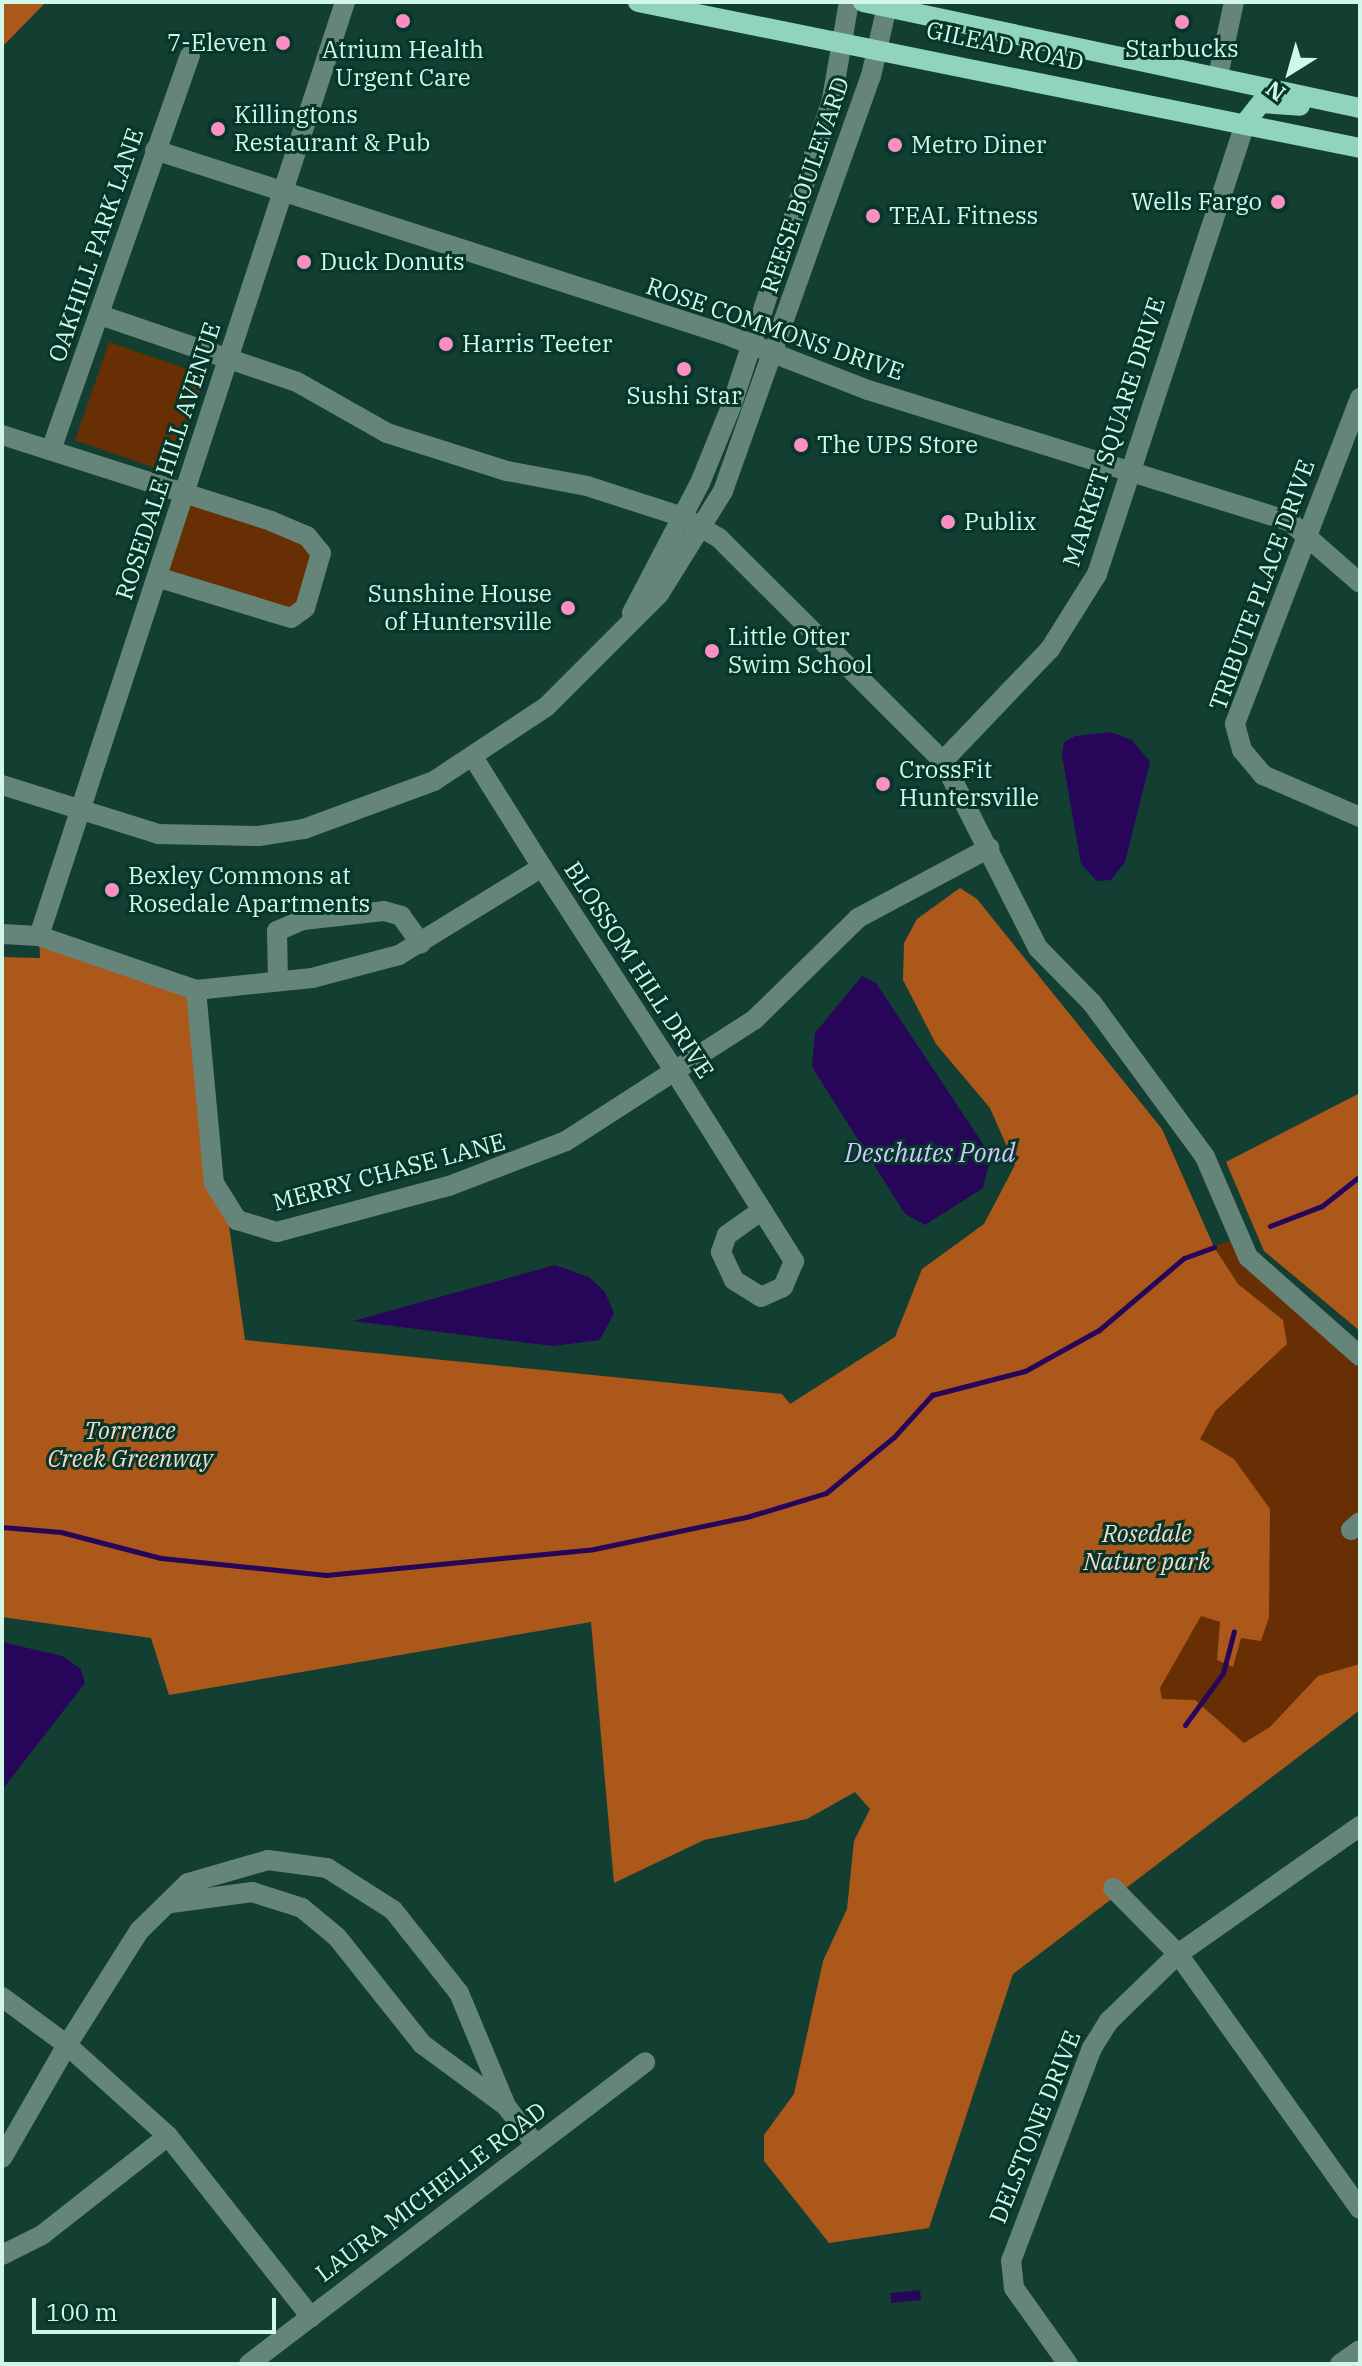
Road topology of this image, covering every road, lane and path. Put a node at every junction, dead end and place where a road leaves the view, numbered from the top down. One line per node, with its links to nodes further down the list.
1 (345, 2): 15 (street, ROSEDALE HILL AVENUE)
2 (638, 2): 7 (main road, GILEAD ROAD)
3 (849, 2): 7 (street, REESE BOULEVARD)
4 (863, 2): 6 (main road, GILEAD ROAD)
5 (1234, 2): 10 (street)
6 (888, 4): 8 (street, REESE BOULEVARD); 10 (main road, GILEAD ROAD)
7 (843, 44): 8 (main road, GILEAD ROAD); 17 (street, REESE BOULEVARD)
8 (878, 47): 12 (main road, GILEAD ROAD); 18 (street, REESE BOULEVARD)
9 (190, 56): 14 (street, OAKHILL PARK LANE)
10 (1218, 76): 11 (main road, GILEAD ROAD)
11 (1360, 110): 12 (main road)
12 (1246, 122): 13 (main road, GILEAD ROAD); 23 (street, MARKET SQUARE DRIVE)
13 (1360, 148)
14 (155, 150): 15 (street, ROSE COMMONS DRIVE); 16 (street, OAKHILL PARK LANE)
15 (283, 191): 17 (street, ROSE COMMONS DRIVE); 19 (street, ROSEDALE HILL AVENUE)
16 (100, 315): 19 (street); 22 (street, OAKHILL PARK LANE)
17 (752, 346): 18 (street, ROSE COMMONS DRIVE); 25 (street, REESE BOULEVARD)
18 (775, 354): 23 (street, ROSE COMMONS DRIVE); 26 (street, REESE BOULEVARD)
19 (230, 358): 24 (street, ROSEDALE HILL AVENUE); 25 (street)
20 (1360, 398): 27 (street, TRIBUTE PLACE DRIVE)
21 (2, 435): 22 (street)
22 (51, 450): 24 (street)
23 (1129, 468): 27 (street, ROSE COMMONS DRIVE); 32 (street, MARKET SQUARE DRIVE)
24 (186, 494): 28 (street, ROSEDALE HILL AVENUE); 28 (street)
25 (683, 517): 26 (street); 30 (street, REESE BOULEVARD)
26 (705, 528): 30 (street, REESE BOULEVARD); 32 (street)
27 (1306, 532): 29 (street, ROSE COMMONS DRIVE); 35 (street, TRIBUTE PLACE DRIVE)
28 (157, 577): 34 (street, ROSEDALE HILL AVENUE)
29 (1360, 583)
30 (623, 631): 31 (street, REESE BOULEVARD)
31 (473, 757): 34 (street, REESE BOULEVARD); 37 (street, BLOSSOM HILL DRIVE)
32 (943, 761): 36 (street)
33 (2, 785): 34 (street, REESE BOULEVARD)
34 (81, 811): 39 (street, ROSEDALE HILL AVENUE)
35 (1360, 817)
36 (989, 848): 43 (street, MERRY CHASE LANE); 45 (street)
37 (542, 867): 40 (street); 43 (street, BLOSSOM HILL DRIVE)
38 (2, 934): 39 (street)
39 (39, 936): 42 (street)
40 (421, 944): 41 (street); 41 (street)
41 (278, 980): 42 (street)
42 (196, 990): 43 (street, MERRY CHASE LANE)
43 (675, 1072): 44 (street, BLOSSOM HILL DRIVE)
44 (762, 1210)
45 (1360, 1356)
46 (1360, 1826): 49 (street, DELSTONE DRIVE)
47 (1113, 1888): 49 (street)
48 (171, 1903): 51 (street); 53 (street); 53 (street)
49 (1178, 1954): 57 (street); 62 (street, DELSTONE DRIVE)
50 (2, 1997): 51 (street)
51 (67, 2045): 54 (street); 56 (street)
52 (645, 2062): 55 (street, LAURA MICHELLE ROAD)
53 (506, 2106): 55 (street)
54 (168, 2136): 58 (street); 59 (street)
55 (536, 2145): 59 (street, LAURA MICHELLE ROAD)
56 (2, 2158)
57 (1360, 2209)
58 (2, 2255)
59 (311, 2317): 61 (street, LAURA MICHELLE ROAD)
60 (1360, 2350): 63 (street)
61 (249, 2364)
62 (1068, 2364)
63 (1340, 2364)

